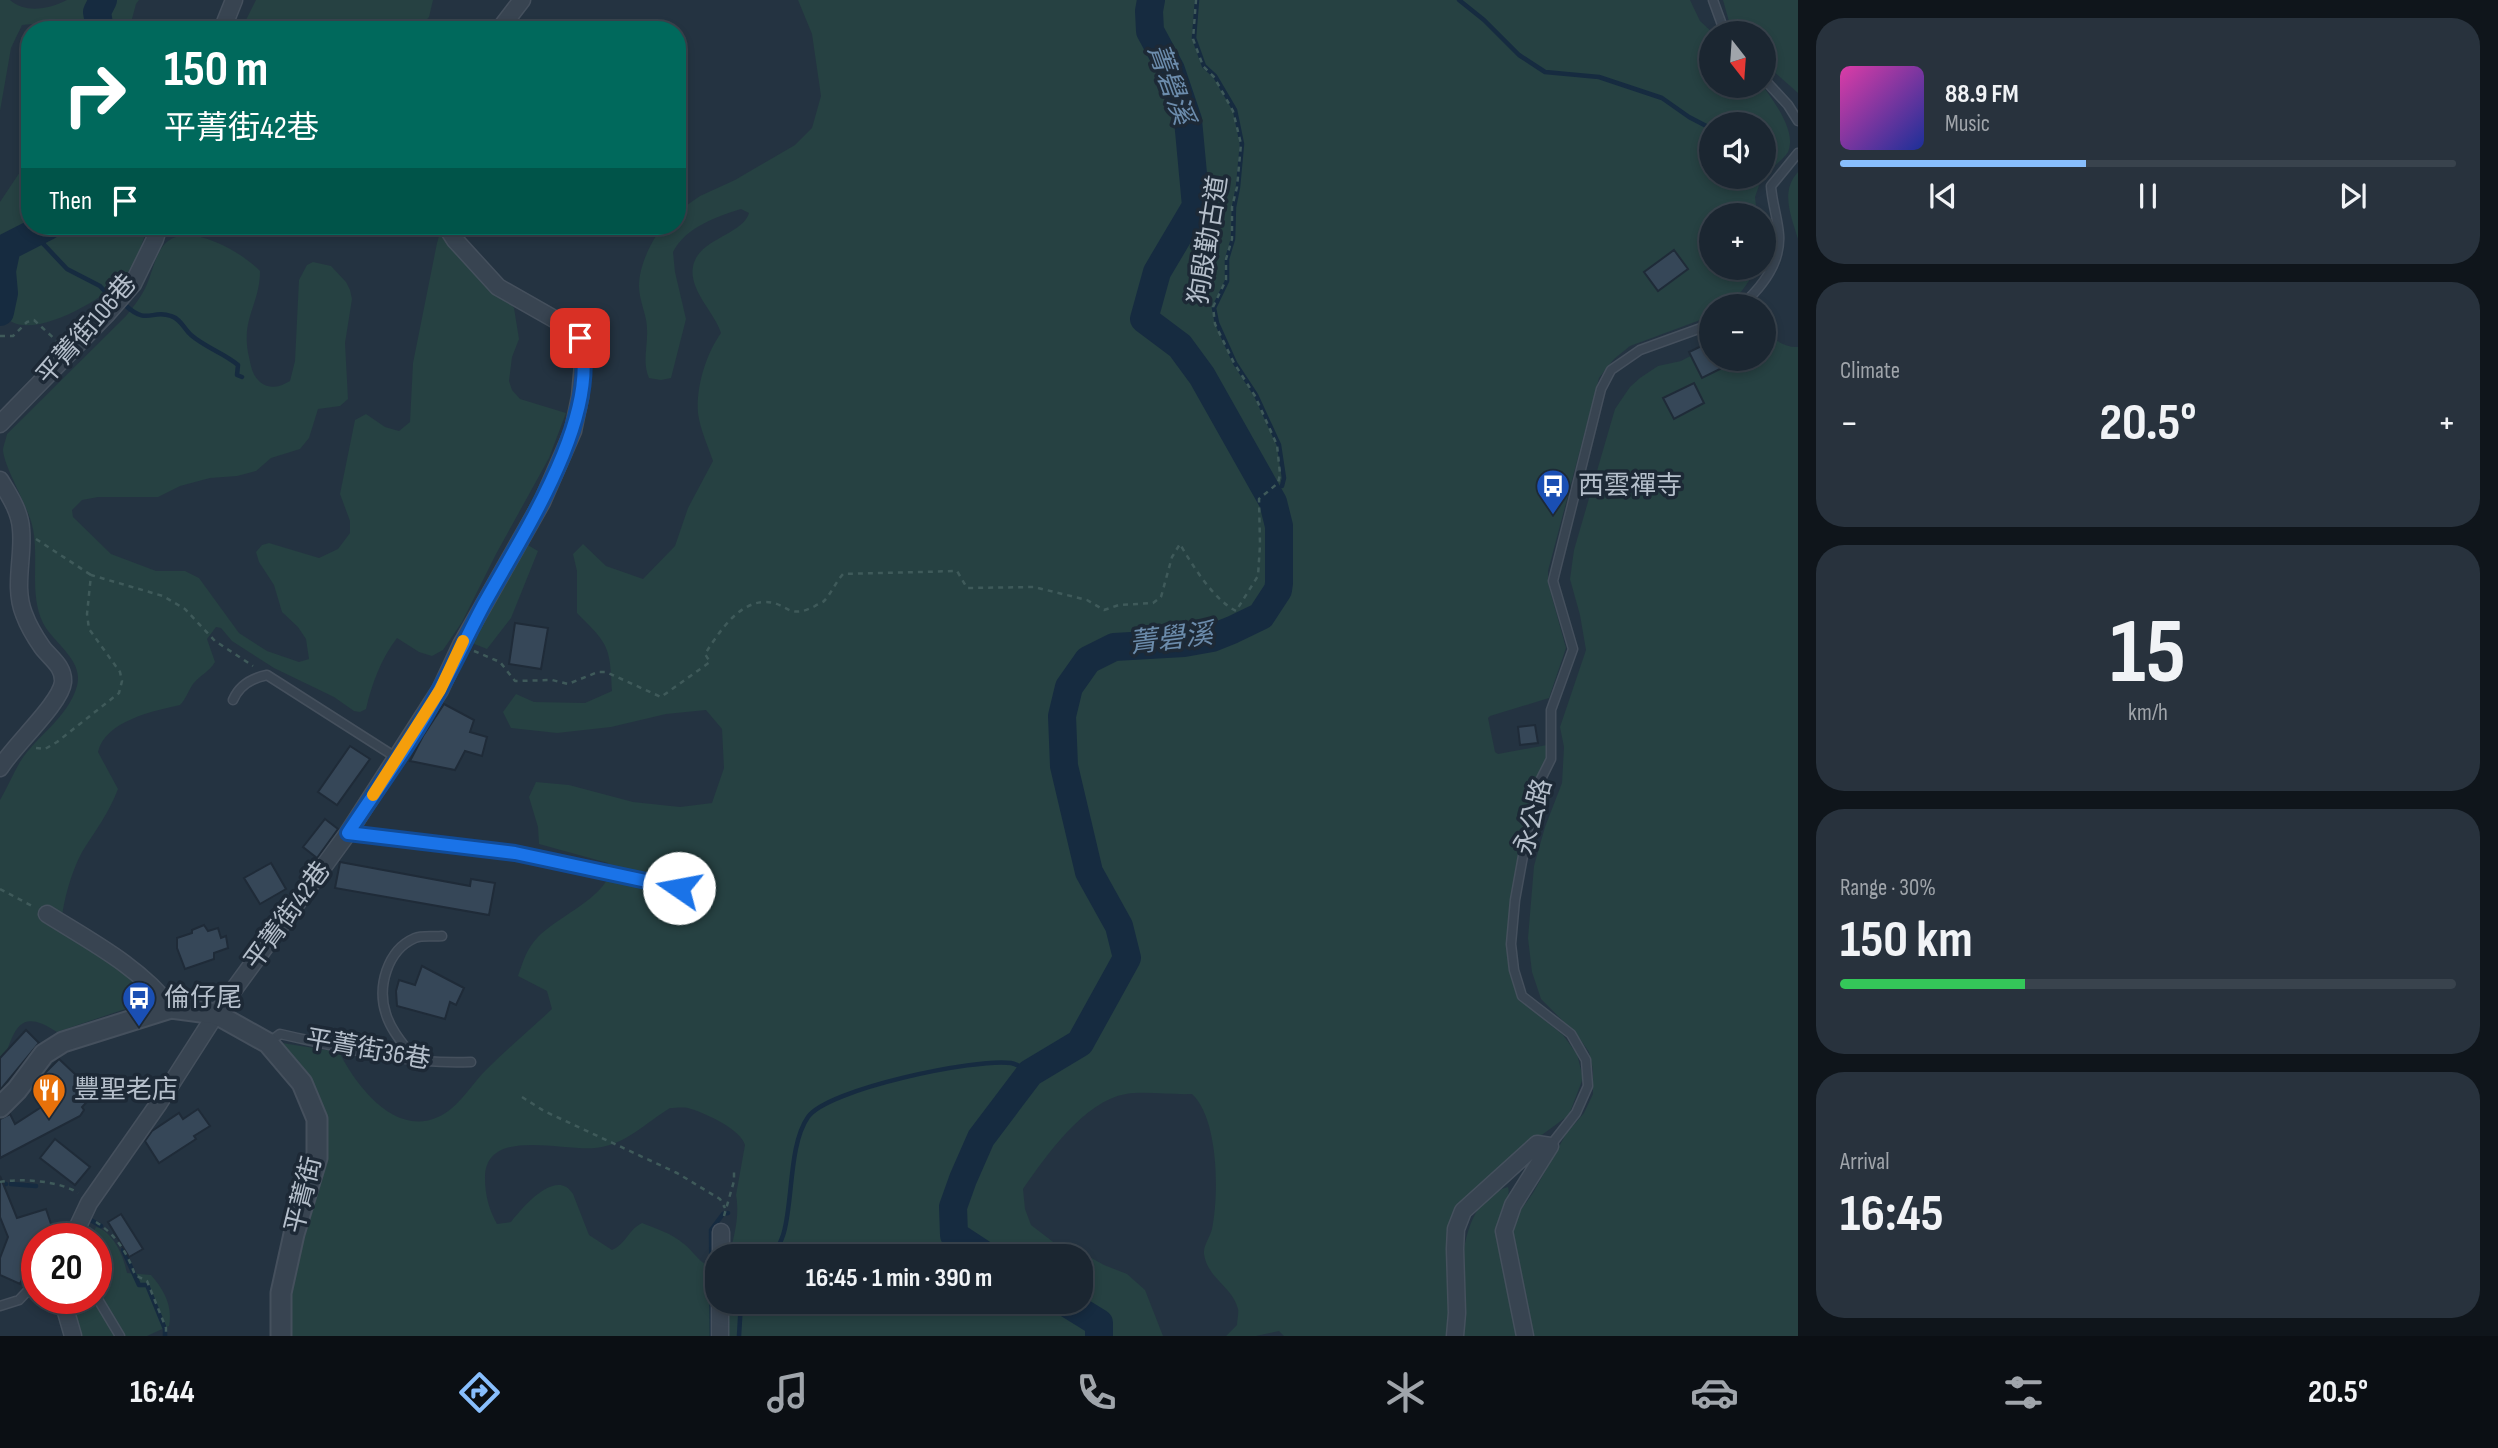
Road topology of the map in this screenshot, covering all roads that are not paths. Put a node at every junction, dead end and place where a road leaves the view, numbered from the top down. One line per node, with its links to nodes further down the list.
1 (234, 0): 4 (street)
2 (522, 0): 5 (street)
3 (1713, 0): 6 (lane)
4 (226, 21)
5 (506, 21)
6 (1721, 21)
7 (1776, 92): 8 (lane)
8 (1798, 121)
9 (1798, 153): 12 (lane)
10 (156, 235): 14 (street, 平菁街106巷)
11 (452, 235): 17 (street, 平菁街42巷)
12 (1754, 294)
13 (1699, 329): 29 (lane, 永公路)
14 (0, 424)
15 (0, 480): 18 (street)
16 (233, 700): 17 (lane)
17 (397, 758): 19 (street, 平菁街42巷)
18 (0, 768)
19 (348, 833): 20 (lane); 24 (street, 平菁街42巷)
20 (679, 888)
21 (47, 914): 23 (street)
22 (442, 936): 26 (lane)
23 (171, 1008): 24 (street, 平菁街); 28 (street, 平菁街)
24 (216, 1014): 25 (street, 平菁街); 30 (street, 平菁街42巷)
25 (268, 1043): 26 (lane, 平菁街36巷); 40 (street, 平菁街)
26 (415, 1060): 27 (lane, 平菁街36巷)
27 (471, 1062)
28 (0, 1107)
29 (1550, 1146): 42 (street); 43 (street, 永公路)
30 (80, 1223)
31 (720, 1233): 32 (street)
32 (720, 1244)
33 (21, 1298): 34 (lane)
34 (0, 1306)
35 (67, 1314): 38 (street)
36 (107, 1314): 39 (lane)
37 (720, 1314): 41 (street)
38 (74, 1336)
39 (120, 1336)
40 (281, 1336)
41 (720, 1336)
42 (1455, 1336)
43 (1525, 1336)

